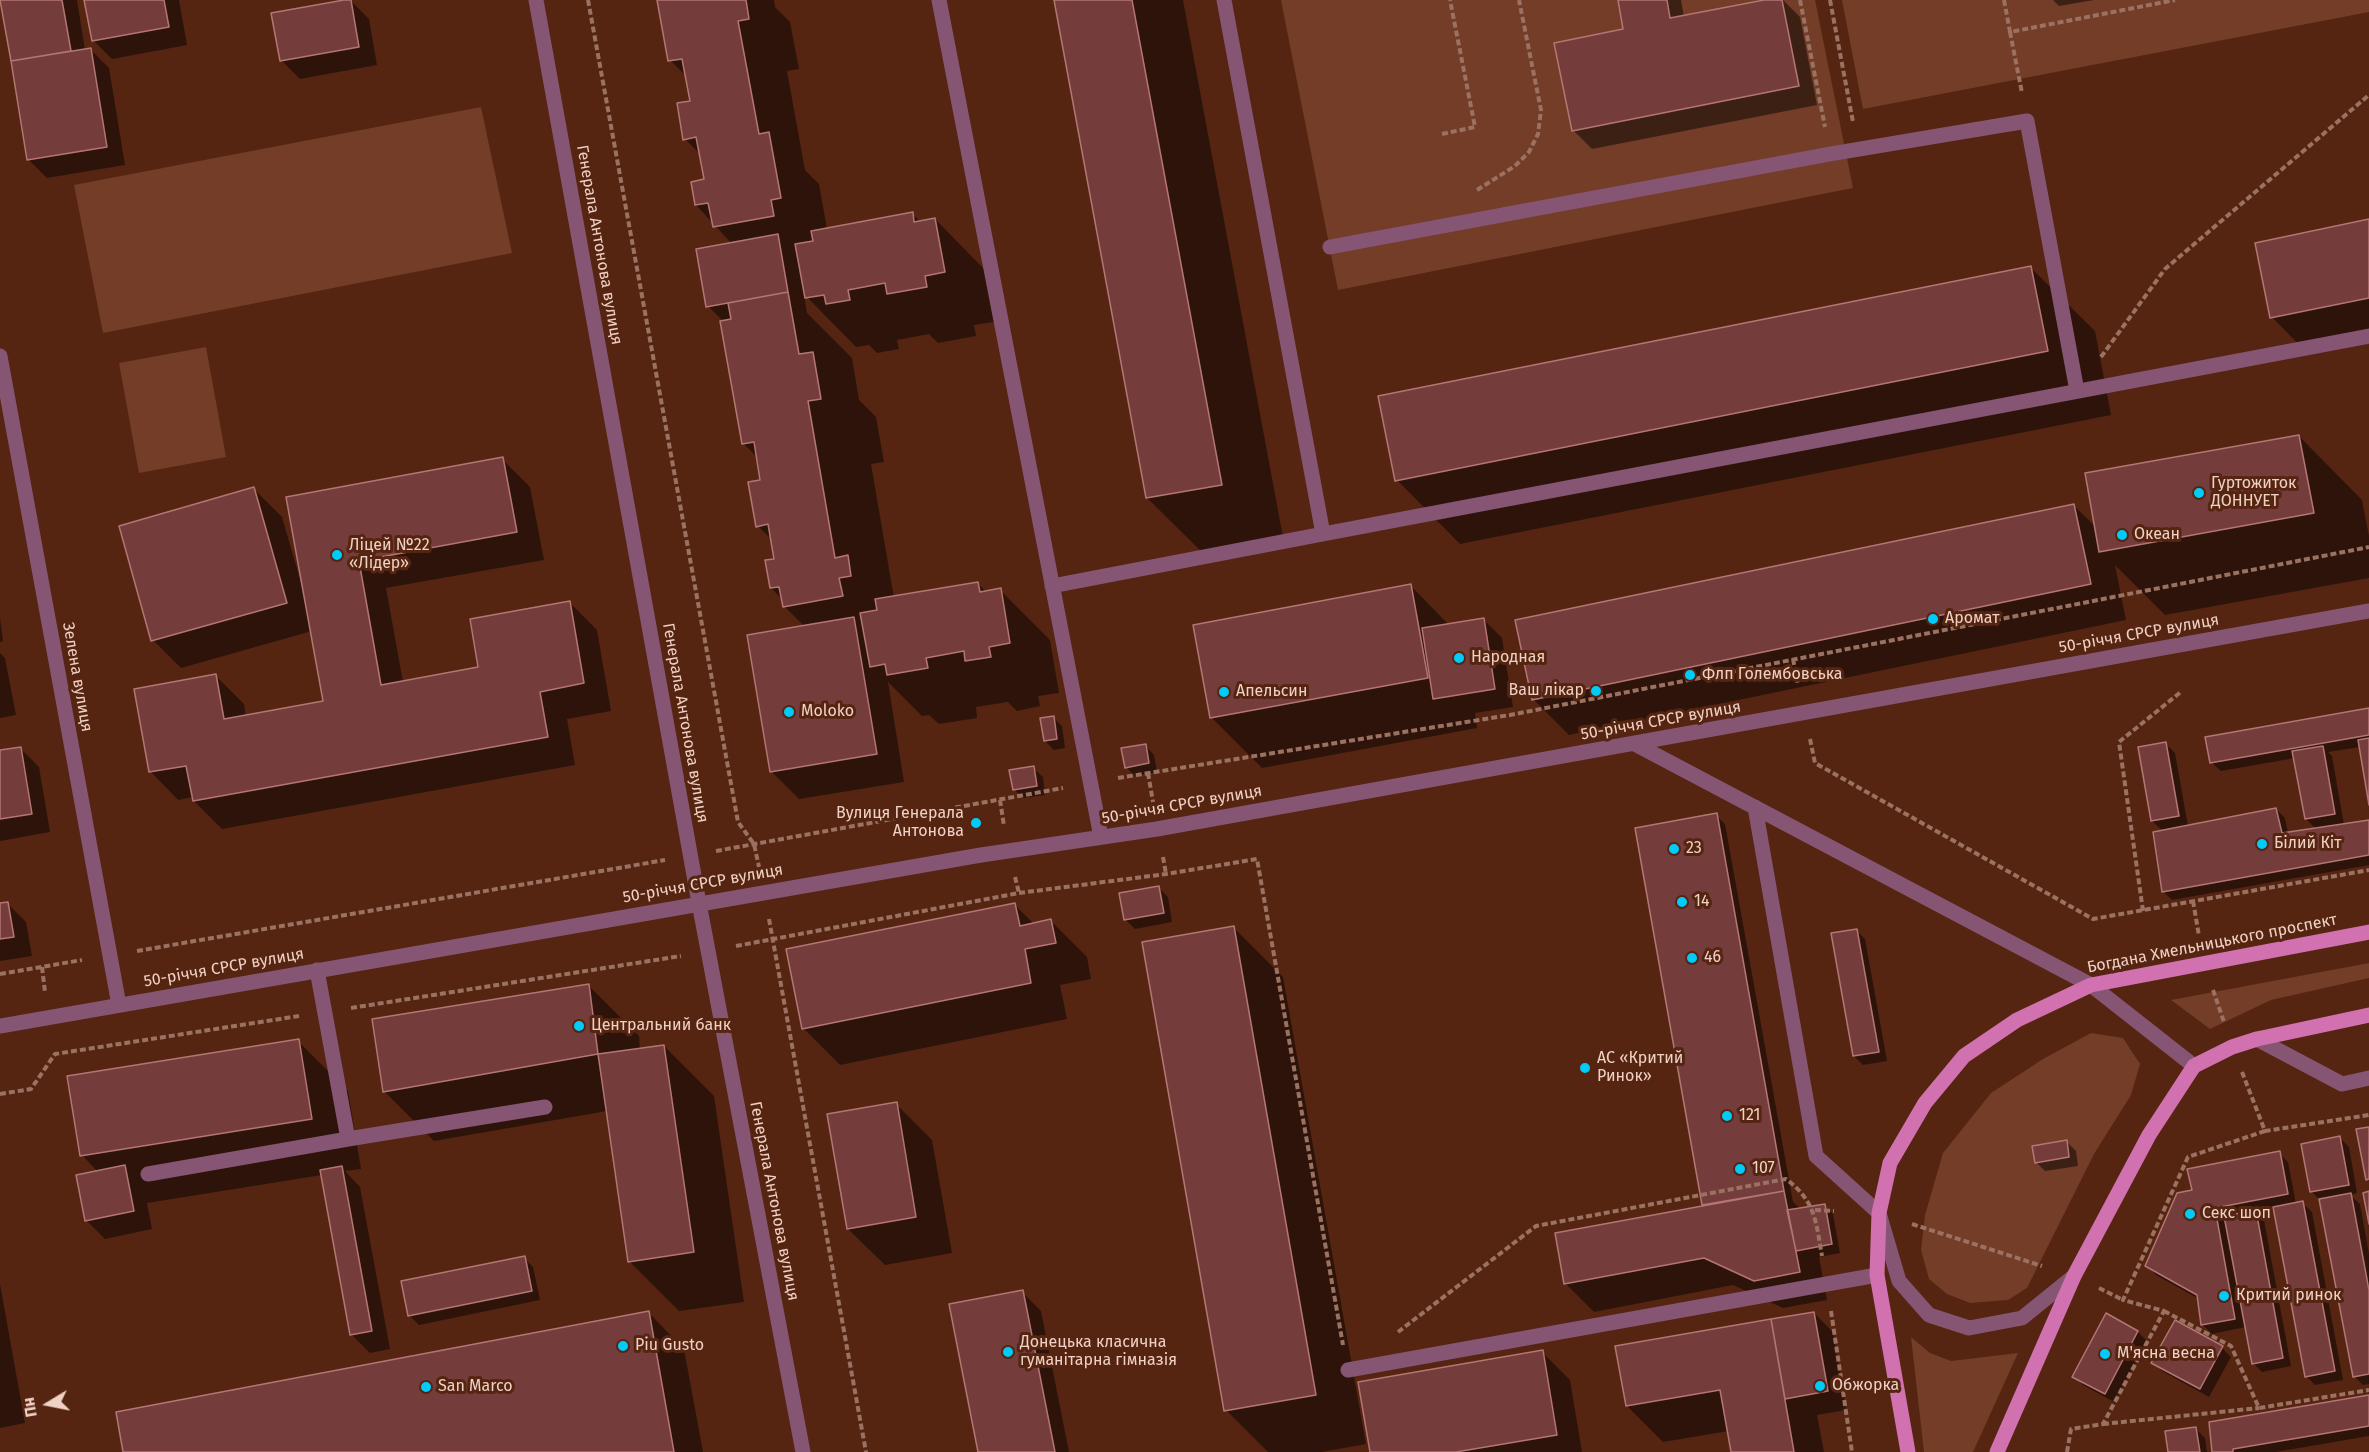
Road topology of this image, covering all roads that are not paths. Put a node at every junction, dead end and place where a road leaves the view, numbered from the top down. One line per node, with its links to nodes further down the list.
1 (536, 0): 14 (street, Генерала Антонова вулиця)
2 (939, 0): 9 (street)
3 (1224, 0): 8 (street)
4 (1330, 247): 7 (street)
5 (2369, 336): 7 (street)
6 (0, 356): 18 (street, Зелена вулиця)
7 (2077, 391): 8 (street)
8 (1323, 534): 9 (street)
9 (1052, 586): 13 (street)
10 (2369, 611): 11 (street, 50-річчя СРСР вулиця)
11 (1635, 744): 12 (street); 13 (street, 50-річчя СРСР вулиця)
12 (1755, 807): 17 (street); 27 (street)
13 (1101, 837): 14 (street, 50-річчя СРСР вулиця)
14 (699, 903): 16 (street, 50-річчя СРСР вулиця); 31 (street, Генерала Антонова вулиця)
15 (2369, 932): 17 (main road, Богдана Хмельницького проспект)
16 (317, 970): 18 (street, 50-річчя СРСР вулиця); 25 (street)
17 (2091, 985): 22 (street); 27 (main road, Богдана Хмельницького проспект)
18 (119, 1005): 20 (street, 50-річчя СРСР вулиця)
19 (2369, 1015): 21 (main road)
20 (0, 1026)
21 (2257, 1039): 22 (main road); 23 (street)
22 (2194, 1066): 29 (main road)
23 (2369, 1078)
24 (545, 1107): 25 (street)
25 (348, 1138): 26 (street)
26 (148, 1174)
27 (1879, 1213): 28 (main road, Богдана Хмельницького проспект); 29 (street)
28 (1877, 1275): 30 (street); 32 (main road, Богдана Хмельницького проспект)
29 (2074, 1276): 33 (main road)
30 (1348, 1370)
31 (803, 1452)
32 (1908, 1452)
33 (1997, 1452)

